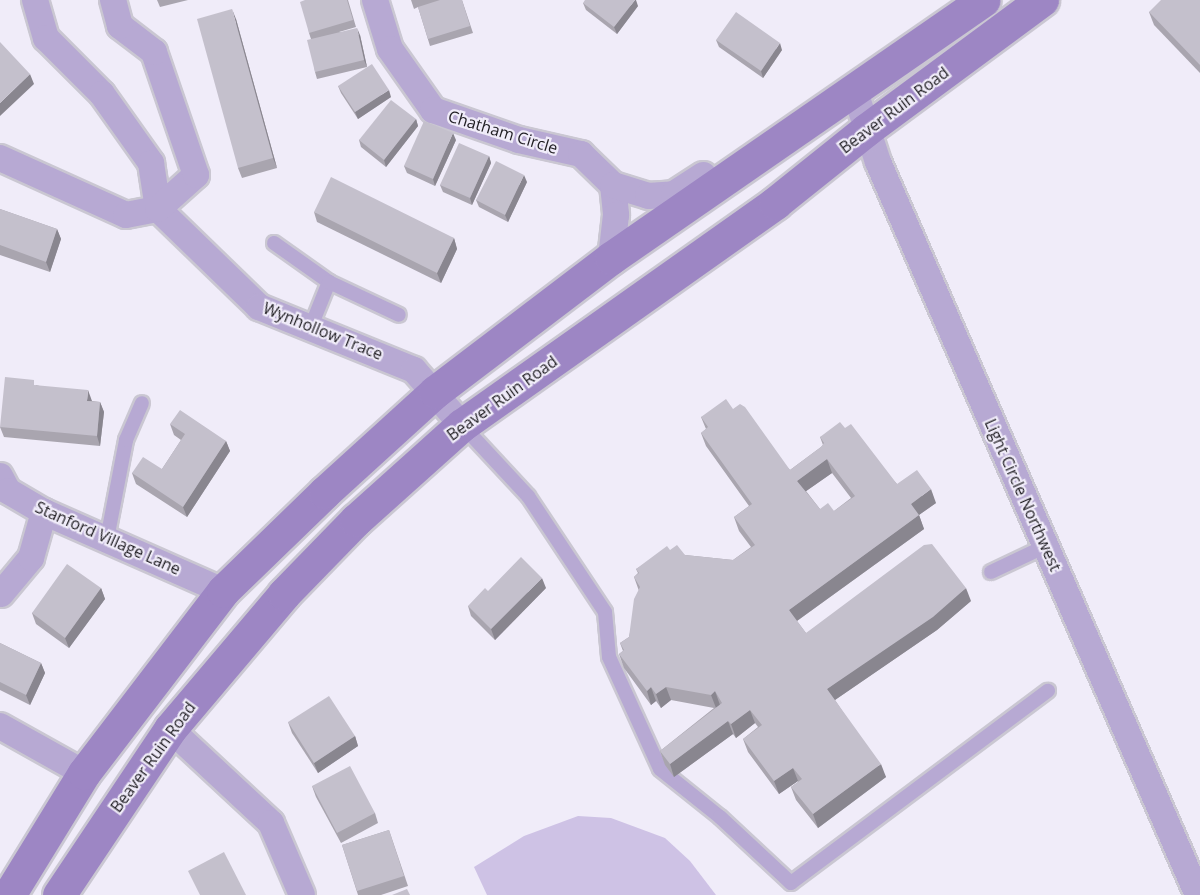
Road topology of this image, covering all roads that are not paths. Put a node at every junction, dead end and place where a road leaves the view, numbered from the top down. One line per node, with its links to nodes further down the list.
1 (35, 0): 11 (street)
2 (113, 0): 11 (street)
3 (375, 0): 10 (street, Chatham Circle)
4 (1042, 0): 7 (main road, Beaver Ruin Road)
5 (971, 4): 6 (main road)
6 (855, 92): 7 (street, Light Circle Northwest); 9 (main road)
7 (866, 130): 19 (main road, Beaver Ruin Road); 23 (street, Light Circle Northwest)
8 (0, 158): 11 (street)
9 (737, 173): 10 (street); 13 (main road)
10 (613, 185): 13 (street)
11 (158, 209): 16 (street, Wynhollow Trace)
12 (274, 243): 14 (lane)
13 (611, 258): 17 (main road)
14 (329, 282): 15 (lane); 16 (lane)
15 (399, 315)
16 (310, 329): 17 (street, Wynhollow Trace)
17 (435, 392): 19 (street, Wynhollow Trace); 25 (main road)
18 (142, 404): 22 (lane)
19 (462, 425): 27 (lane); 29 (main road, Beaver Ruin Road)
20 (0, 476): 21 (street, Stanford Village Lane)
21 (44, 512): 22 (street, Stanford Village Lane); 26 (street)
22 (107, 539): 25 (street, Stanford Village Lane)
23 (1046, 546): 24 (lane); 34 (street, Light Circle Northwest)
24 (991, 572)
25 (223, 591): 30 (main road)
26 (1, 594)
27 (1048, 691)
28 (0, 726): 30 (street)
29 (170, 729): 32 (main road, Beaver Ruin Road); 33 (street)
30 (84, 773): 31 (main road)
31 (9, 895)
32 (59, 895)
33 (302, 895)
34 (1198, 895)

